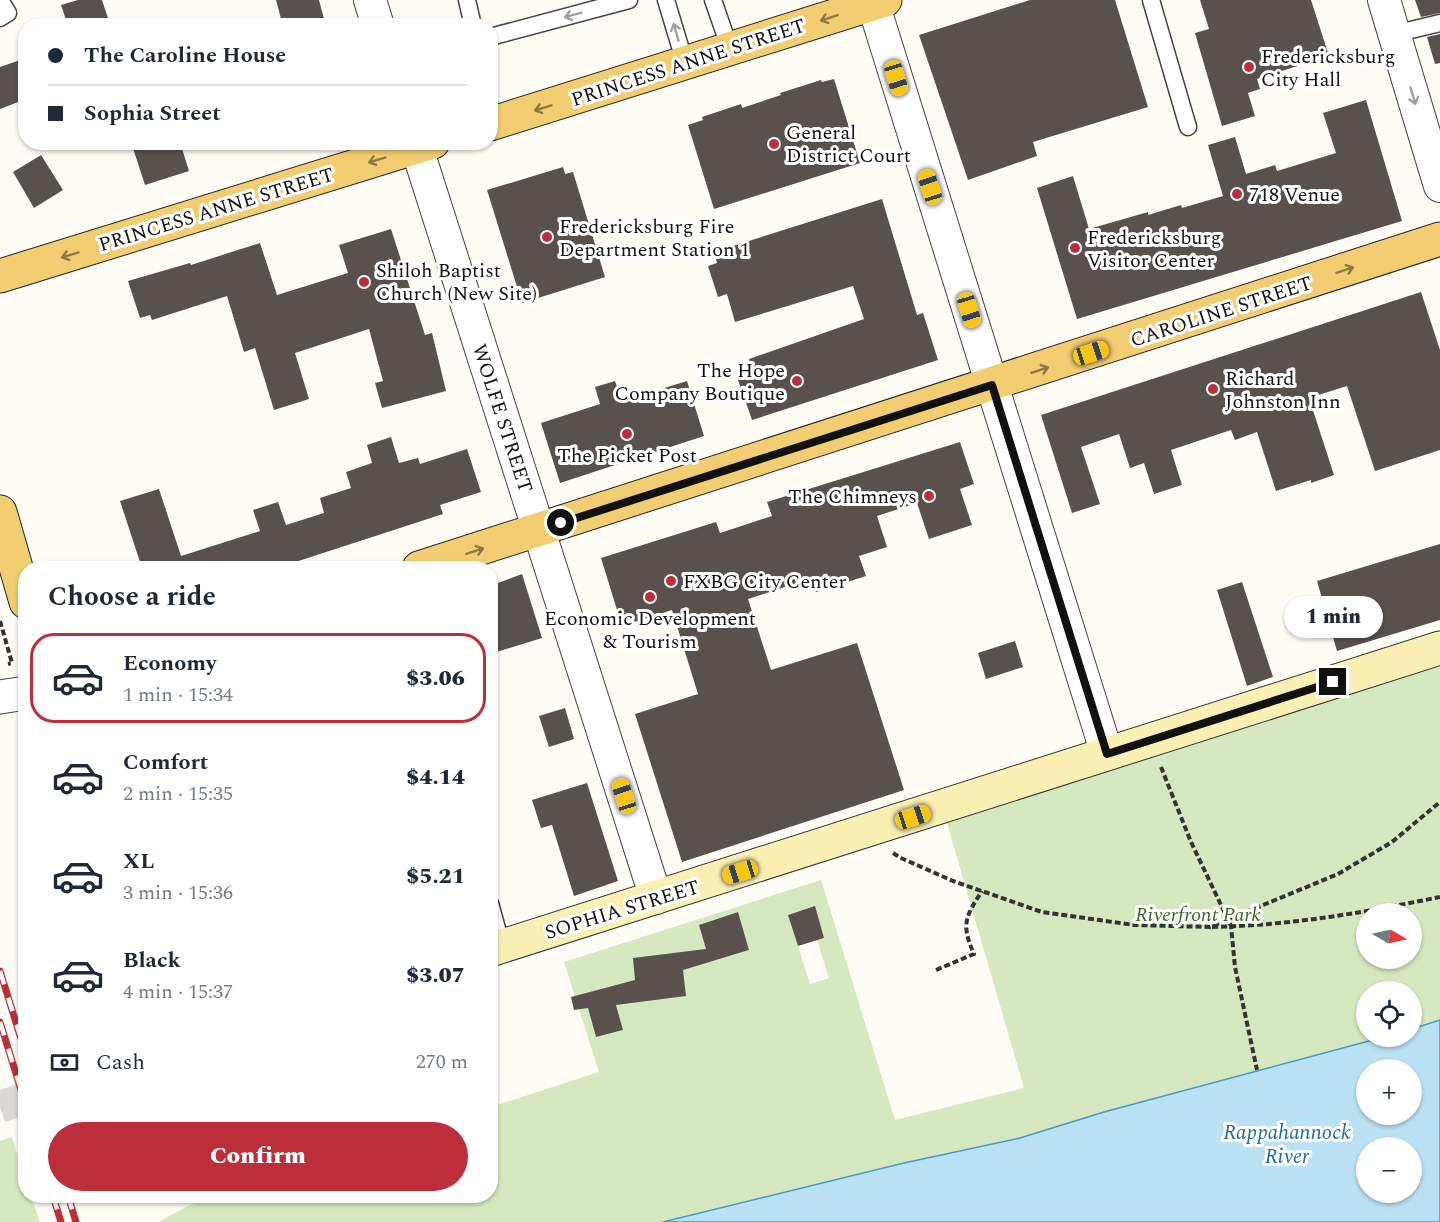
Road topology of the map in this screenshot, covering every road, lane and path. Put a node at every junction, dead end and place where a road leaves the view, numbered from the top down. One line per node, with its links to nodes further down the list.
1 (0, 0): 10 (lane)
2 (370, 0): 11 (street)
3 (466, 0): 12 (lane)
4 (629, 0): 15 (lane, one-way to 15)
5 (666, 0): 17 (lane, one-way to 5)
6 (713, 0): 16 (lane)
7 (1150, 0): 19 (lane)
8 (1384, 0): 14 (street)
9 (877, 1): 16 (main road, PRINCESS ANNE STREET, one-way to 16); 25 (street)
10 (0, 18)
11 (376, 18)
12 (471, 18)
13 (1440, 23): 14 (lane)
14 (1395, 34): 22 (street, one-way to 22)
15 (498, 35)
16 (730, 49): 17 (main road, PRINCESS ANNE STREET)
17 (685, 63): 18 (main road, PRINCESS ANNE STREET, one-way to 18)
18 (498, 121)
19 (1188, 127)
20 (403, 150): 24 (main road, PRINCESS ANNE STREET, one-way to 24)
21 (424, 150): 27 (street, WOLFE STREET)
22 (1440, 186)
23 (1440, 239): 25 (main road, CAROLINE STREET, one-way to 23)
24 (0, 276)
25 (992, 385): 27 (main road, CAROLINE STREET); 33 (street)
26 (0, 512): 29 (main road)
27 (539, 530): 28 (main road, CAROLINE STREET, one-way to 27); 39 (street, WOLFE STREET)
28 (441, 561)
29 (18, 574)
30 (0, 621): 32 (path)
31 (1440, 648): 33 (main road, SOPHIA STREET)
32 (0, 666)
33 (1107, 754): 39 (main road, SOPHIA STREET)
34 (1161, 766): 40 (path)
35 (1440, 802): 40 (path)
36 (890, 850): 37 (path)
37 (982, 891): 42 (path); 44 (path)
38 (1440, 897): 41 (path)
39 (656, 898): 43 (main road, SOPHIA STREET)
40 (1228, 920): 41 (path); 42 (path)
41 (1230, 926): 42 (path); 45 (path)
42 (1210, 927)
43 (498, 947)
44 (936, 969)
45 (1257, 1070)

